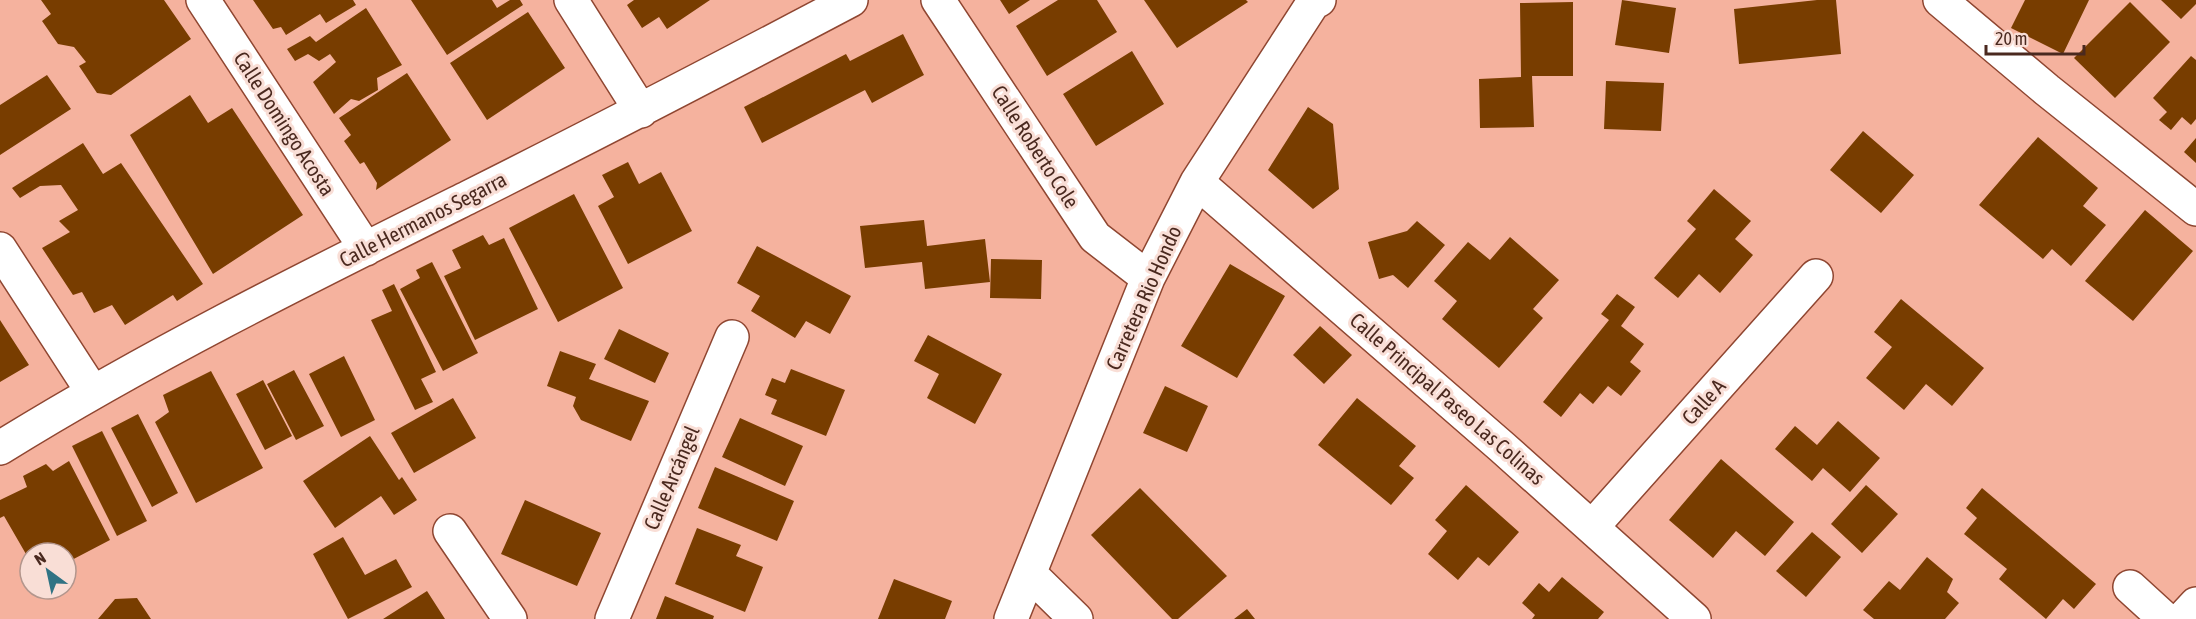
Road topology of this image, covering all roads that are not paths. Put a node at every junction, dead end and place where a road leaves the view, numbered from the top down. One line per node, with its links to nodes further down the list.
1 (203, 0): 11 (street, Calle Domingo Acosta)
2 (571, 0): 7 (street)
3 (851, 0): 7 (street, Calle Hermanos Segarra)
4 (938, 0): 13 (street, Calle Roberto Cole)
5 (1940, 0): 9 (street)
6 (1314, 1): 8 (street, Carretera Rio Hondo)
7 (641, 111): 11 (street, Calle Hermanos Segarra)
8 (1197, 182): 13 (street, Carretera Rio Hondo); 17 (street, Calle Principal Paseo Las Colinas)
9 (2196, 209)
10 (0, 249): 15 (street)
11 (366, 249): 15 (street, Calle Hermanos Segarra)
12 (1816, 276): 17 (street, Calle A)
13 (1148, 278): 19 (street, Carretera Rio Hondo)
14 (732, 337): 23 (street, Calle Arcángel)
15 (92, 391): 16 (street, Calle Hermanos Segarra)
16 (0, 448)
17 (1592, 527): 26 (street, Calle Principal Paseo Las Colinas)
18 (450, 531): 22 (street)
19 (1030, 574): 24 (street, Carretera Rio Hondo); 25 (street)
20 (2130, 587): 27 (street)
21 (2196, 604): 28 (street)
22 (510, 619)
23 (612, 619)
24 (1011, 619)
25 (1076, 619)
26 (1694, 619)
27 (2165, 619)
28 (2182, 619)

